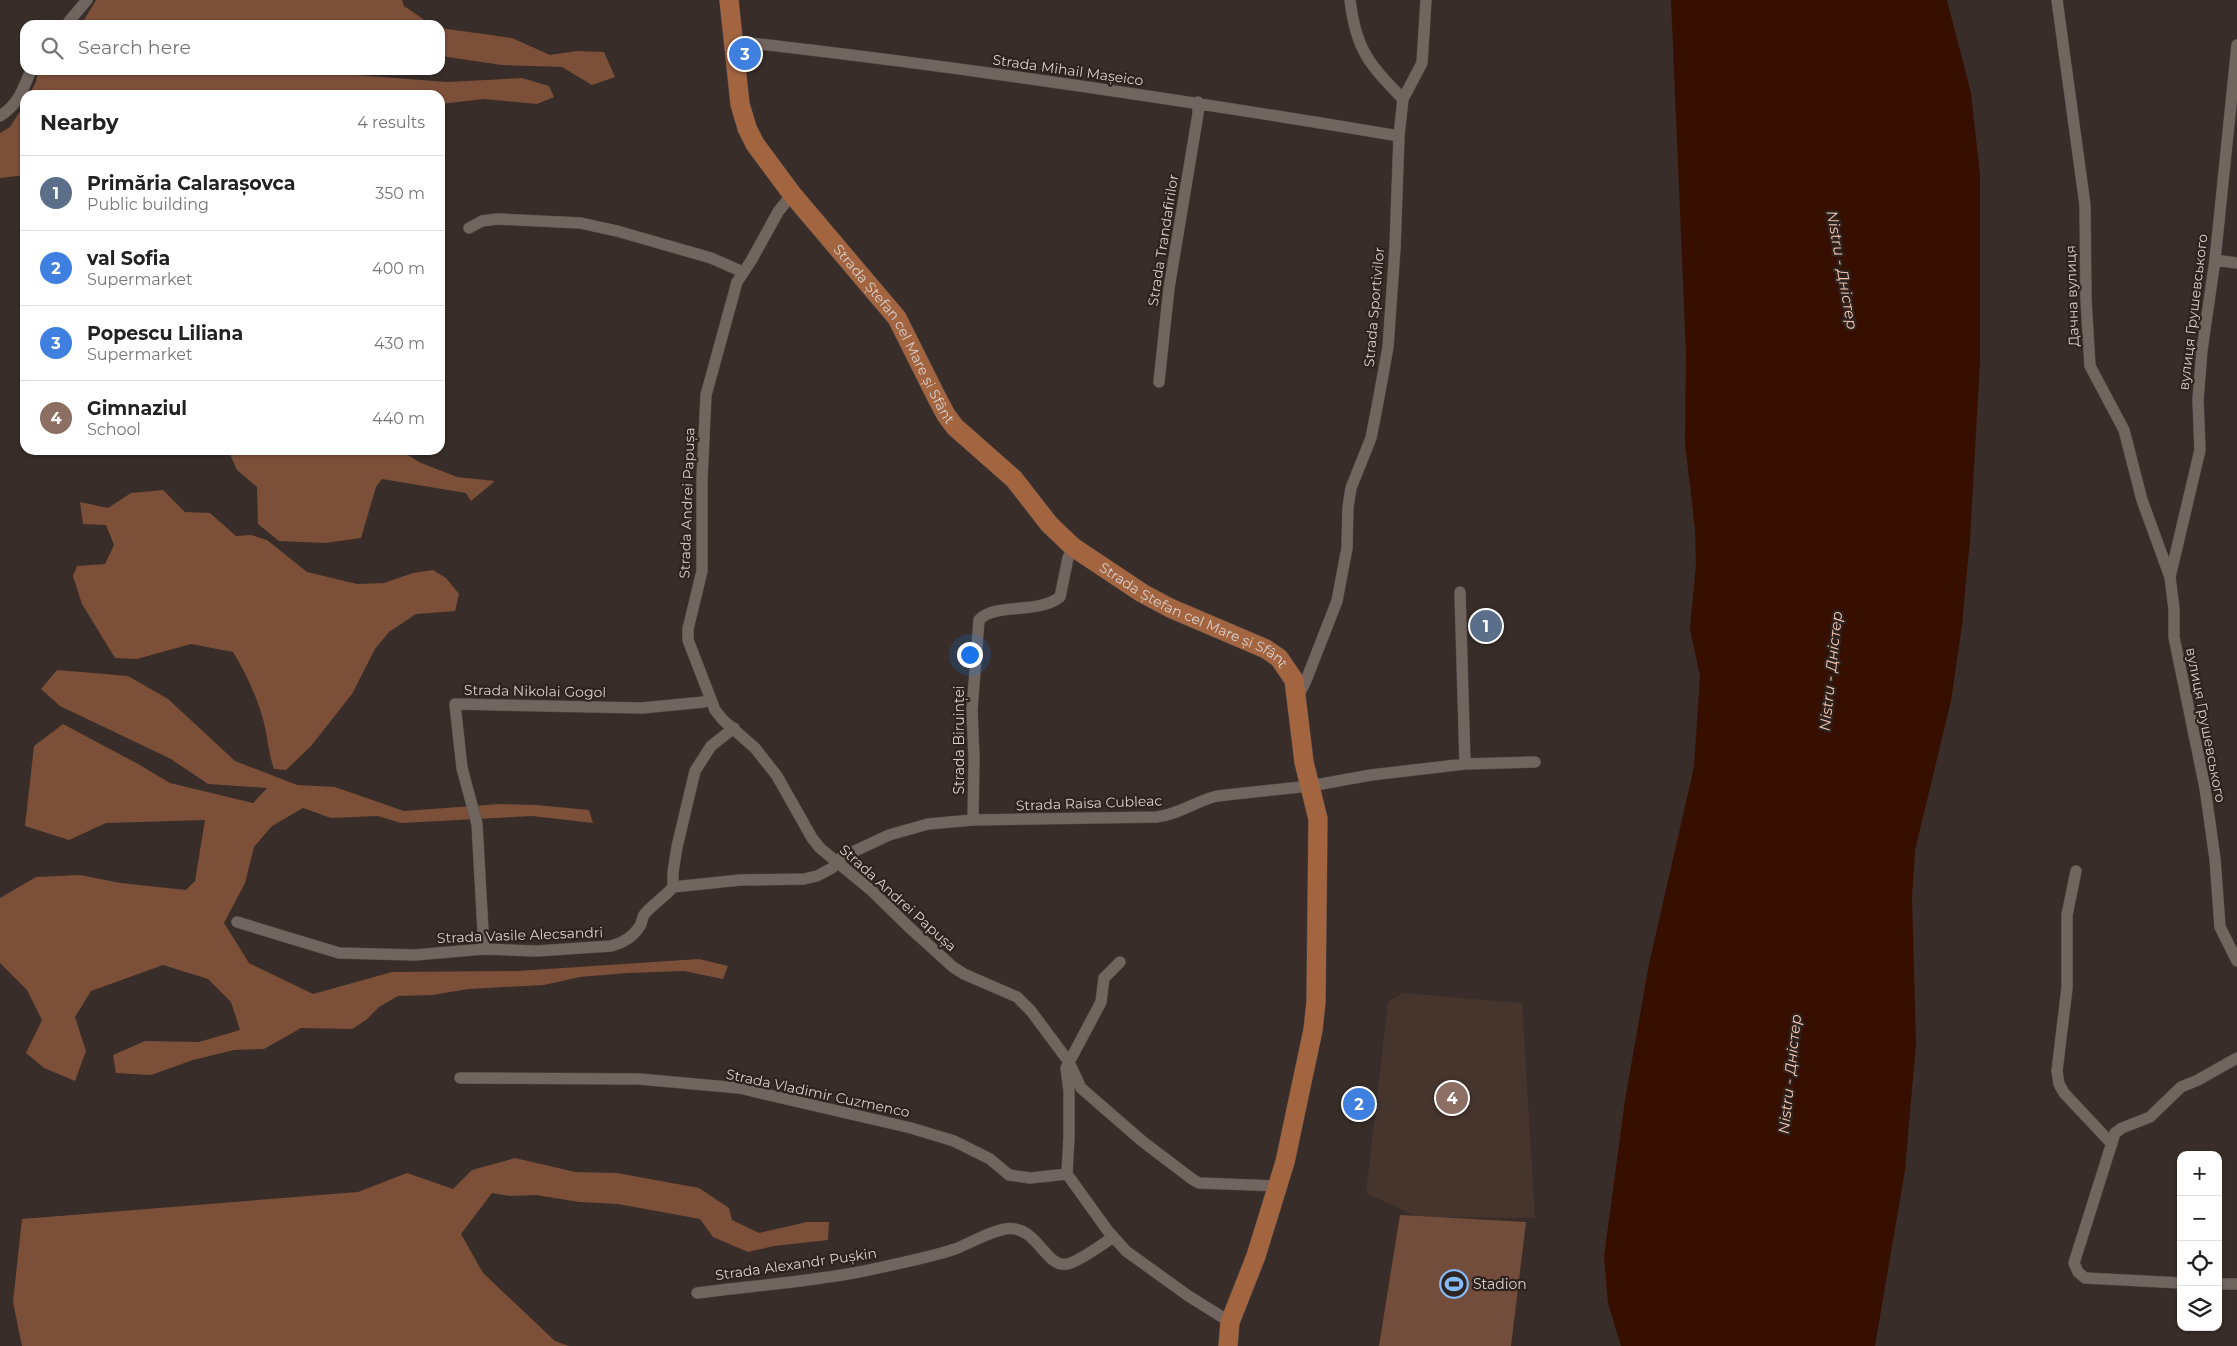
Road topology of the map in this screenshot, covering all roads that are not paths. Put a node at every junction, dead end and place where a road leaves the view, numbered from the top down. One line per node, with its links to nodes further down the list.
1 (86, 0): 6 (street)
2 (730, 0): 7 (main road, Strada Ștefan cel Mare și Sfânt)
3 (1350, 0): 12 (street)
4 (1426, 0): 12 (street, Strada Sportivilor)
5 (2057, 0): 23 (street, Дачна вулиця)
6 (70, 20)
7 (733, 41): 13 (street, Strada Mihail Mașeico); 16 (main road, Strada Ștefan cel Mare și Sfânt)
8 (2237, 45): 18 (street, вулиця Грушевського)
9 (29, 75): 10 (street)
10 (23, 90)
11 (20, 97): 14 (street)
12 (1403, 99): 15 (street, Strada Sportivilor)
13 (1198, 102): 15 (street, Strada Mihail Mașeico); 21 (street, Strada Trandafirilor)
14 (0, 116)
15 (1399, 136): 25 (street, Strada Sportivilor)
16 (792, 194): 20 (street, Strada Andrei Papușa); 22 (main road, Strada Ștefan cel Mare și Sfânt)
17 (469, 228): 20 (street)
18 (2215, 260): 19 (street); 23 (street, вулиця Грушевського)
19 (2237, 263)
20 (743, 272): 26 (street, Strada Andrei Papușa)
21 (1159, 382)
22 (1073, 548): 25 (main road, Strada Ștefan cel Mare și Sfânt); 31 (street, Strada Biruinței)
23 (2170, 577): 37 (street, вулиця Грушевського)
24 (1460, 592): 29 (street)
25 (1296, 698): 30 (main road, Strada Ștefan cel Mare și Sfânt)
26 (710, 699): 27 (street, Strada Andrei Papușa); 36 (street, Strada Nikolai Gogol)
27 (734, 728): 32 (street, Strada Andrei Papușa); 34 (street)
28 (1535, 762): 29 (street, Strada Raisa Cubleac)
29 (1465, 764): 30 (street, Strada Raisa Cubleac)
30 (1310, 786): 31 (street, Strada Raisa Cubleac); 44 (main road, Strada Ștefan cel Mare și Sfânt)
31 (973, 820): 32 (street, Strada Raisa Cubleac)
32 (836, 863): 34 (street); 40 (street, Strada Andrei Papușa)
33 (2076, 870): 42 (street)
34 (673, 887): 36 (street, Strada Vasile Alecsandri)
35 (237, 922): 36 (street, Strada Vasile Alecsandri)
36 (484, 950)
37 (2237, 961)
38 (1120, 962): 40 (street)
39 (2237, 1058): 42 (street)
40 (1069, 1062): 43 (street); 44 (street, Strada Andrei Papușa)
41 (460, 1078): 43 (street, Strada Vladimir Cuzmenco)
42 (2112, 1144): 46 (street)
43 (1067, 1174): 45 (street)
44 (1279, 1186): 50 (main road, Strada Ștefan cel Mare și Sfânt)
45 (1113, 1237): 49 (street, Strada Alexandr Pușkin); 50 (street)
46 (2177, 1283)
47 (2222, 1284): 48 (street)
48 (2237, 1284)
49 (696, 1293)
50 (1230, 1322): 51 (main road, Strada Ștefan cel Mare și Sfânt)
51 (1228, 1346)

